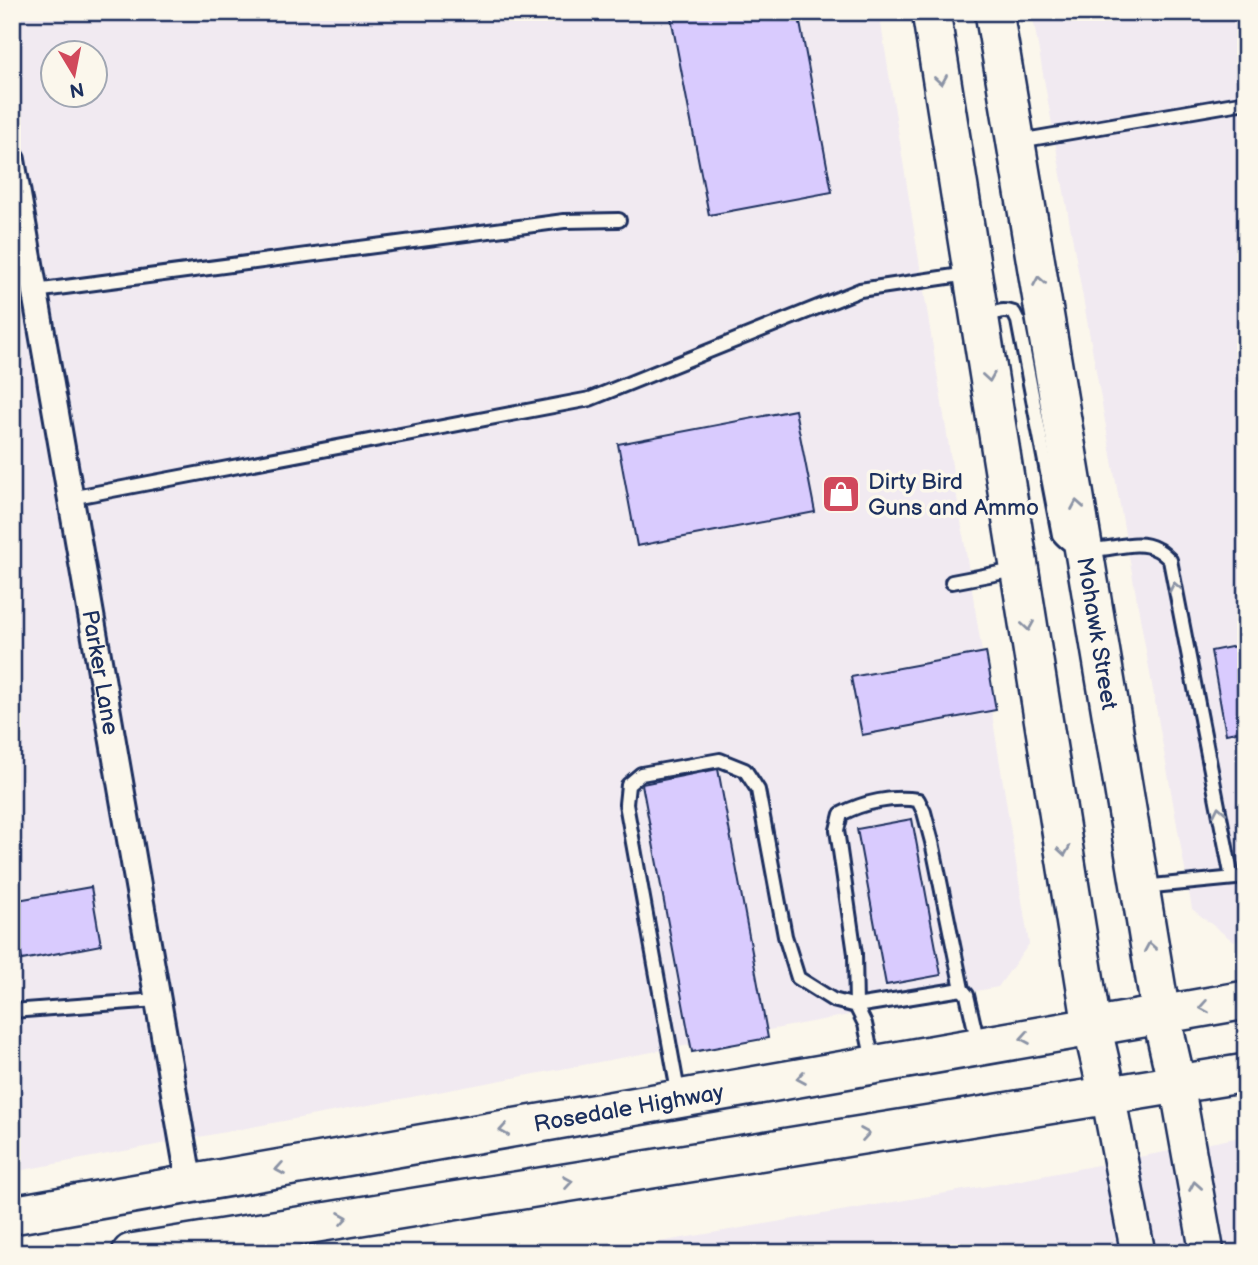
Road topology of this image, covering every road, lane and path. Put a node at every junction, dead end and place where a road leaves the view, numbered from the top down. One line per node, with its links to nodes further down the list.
1 (931, 12): 7 (main road, one-way to 7)
2 (994, 12): 4 (main road, Mohawk Street)
3 (1246, 102): 4 (lane)
4 (1015, 142): 11 (main road, Mohawk Street, one-way to 4)
5 (12, 160): 8 (street, Parker Lane)
6 (619, 220): 8 (lane)
7 (972, 273): 9 (main road); 10 (lane)
8 (35, 291): 10 (street, Parker Lane)
9 (981, 327): 11 (lane); 12 (main road, one-way to 12)
10 (70, 498): 18 (street, Parker Lane)
11 (1085, 550): 15 (lane, one-way to 11); 16 (main road, Mohawk Street)
12 (1019, 570): 13 (lane); 23 (main road, one-way to 23)
13 (952, 582)
14 (1246, 877): 15 (lane)
15 (1232, 878): 16 (lane)
16 (1140, 887): 22 (main road, Mohawk Street, one-way to 16)
17 (961, 989): 20 (lane); 20 (lane); 24 (lane)
18 (157, 1000): 21 (lane); 30 (street, Parker Lane)
19 (1246, 1000): 22 (main road, Rosedale Highway, one-way to 22)
20 (856, 1006): 25 (lane); 29 (lane)
21 (12, 1011)
22 (1161, 1015): 23 (main road, Rosedale Highway); 27 (main road, Mohawk Street)
23 (1092, 1026): 24 (main road, Rosedale Highway, one-way to 24); 28 (main road)
24 (978, 1046): 25 (main road, Rosedale Highway)
25 (873, 1065): 29 (main road, Rosedale Highway, one-way to 29)
26 (1246, 1073): 27 (main road)
27 (1177, 1085): 28 (main road); 35 (main road, Mohawk Street, one-way to 27)
28 (1108, 1094): 32 (main road, one-way to 28); 34 (main road)
29 (680, 1099): 30 (main road, Rosedale Highway, one-way to 30)
30 (190, 1185): 31 (main road, Rosedale Highway)
31 (12, 1215)
32 (200, 1247): 33 (main road)
33 (131, 1253)
34 (1138, 1253)
35 (1207, 1253)

